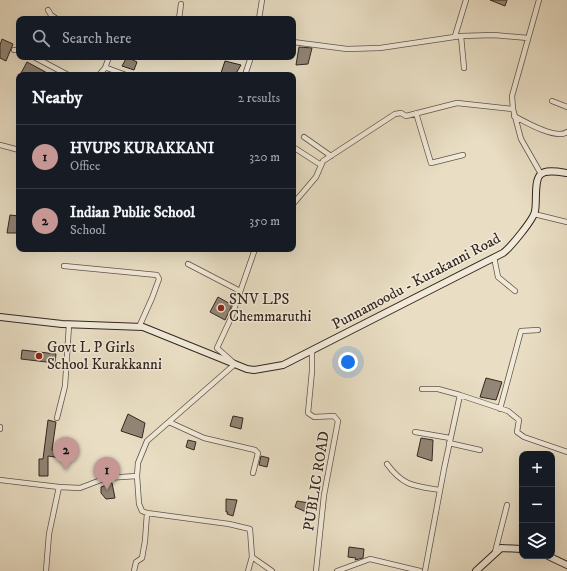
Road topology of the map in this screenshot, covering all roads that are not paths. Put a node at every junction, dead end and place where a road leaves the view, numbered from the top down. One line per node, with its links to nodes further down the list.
1 (262, 0): 8 (street)
2 (466, 0): 9 (street)
3 (540, 0): 11 (street)
4 (181, 4): 7 (street)
5 (48, 10): 6 (street)
6 (52, 16)
7 (179, 16)
8 (259, 16)
9 (455, 36): 10 (street); 12 (street)
10 (461, 36): 11 (street); 17 (street)
11 (528, 38): 24 (street)
12 (296, 43)
13 (39, 60): 18 (street)
14 (108, 60): 16 (street)
15 (250, 60): 21 (street)
16 (104, 68): 19 (street); 20 (street)
17 (464, 68)
18 (61, 72)
19 (101, 72)
20 (118, 72)
21 (246, 72)
22 (552, 101): 23 (street)
23 (567, 107)
24 (512, 109): 25 (street); 26 (street)
25 (416, 113): 32 (street); 33 (street)
26 (514, 116): 27 (street); 36 (street)
27 (567, 132)
28 (304, 137): 33 (street)
29 (0, 145): 30 (street)
30 (16, 149)
31 (296, 149): 34 (street)
32 (464, 155)
33 (331, 156): 34 (street)
34 (321, 165): 37 (street)
35 (567, 173): 36 (main road)
36 (541, 174): 38 (main road)
37 (296, 200)
38 (534, 214): 39 (street); 41 (main road, Punnamoodu - Kurakanni Road)
39 (567, 222)
40 (254, 252): 44 (street)
41 (494, 258): 45 (street); 50 (main road, Punnamoodu - Kurakanni Road)
42 (188, 264): 44 (street)
43 (64, 266): 48 (street)
44 (240, 291): 51 (street)
45 (515, 291)
46 (0, 317): 47 (main road, Punnamoodu - Kurakanni Road)
47 (70, 324): 48 (main road, Punnamoodu - Kurakanni Road); 55 (street)
48 (139, 327): 51 (main road, Punnamoodu - Kurakanni Road)
49 (538, 330): 54 (street)
50 (312, 351): 51 (main road, Punnamoodu - Kurakanni Road); 78 (street, PUBLIC ROAD)
51 (235, 364): 56 (street)
52 (422, 389): 53 (street)
53 (460, 395): 54 (street); 58 (street)
54 (500, 410): 60 (street)
55 (57, 418)
56 (169, 422): 62 (street); 63 (street)
57 (415, 432): 58 (street)
58 (450, 441): 59 (street); 66 (street)
59 (480, 450)
60 (567, 452)
61 (387, 464): 66 (street)
62 (253, 473)
63 (137, 476): 65 (street); 68 (street)
64 (0, 480): 65 (street)
65 (59, 487): 74 (street)
66 (440, 490): 81 (street)
67 (507, 505): 70 (street)
68 (147, 513): 71 (street); 75 (street)
69 (519, 549): 70 (main road)
70 (495, 552): 82 (main road)
71 (252, 557): 76 (street); 77 (street)
72 (554, 559): 73 (main road)
73 (567, 565)
74 (46, 571)
75 (134, 571)
76 (248, 571)
77 (272, 571)
78 (316, 571)
79 (337, 571): 80 (street)
80 (420, 571)
81 (425, 571)
82 (476, 571)

